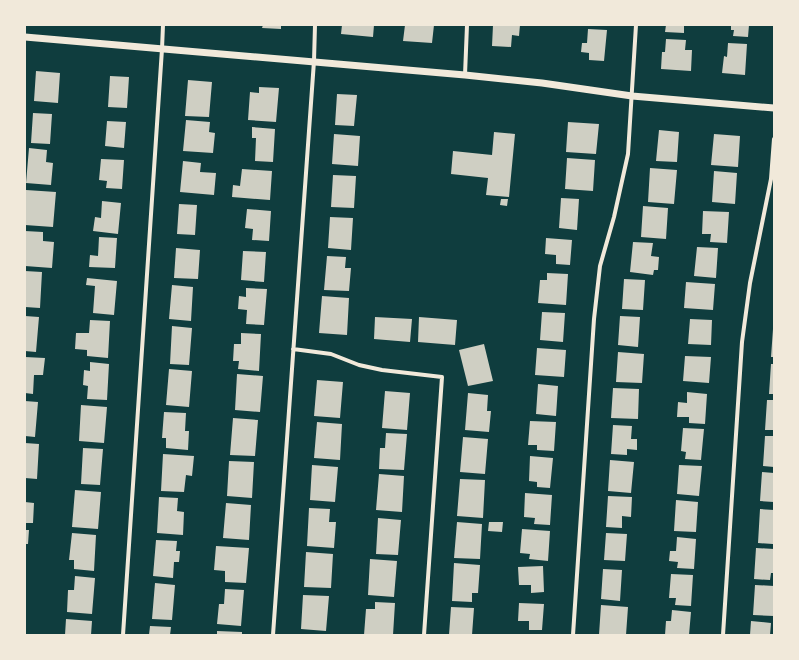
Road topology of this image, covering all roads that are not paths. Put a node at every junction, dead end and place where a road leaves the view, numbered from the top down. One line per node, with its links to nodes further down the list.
1 (163, 25): 6 (street)
2 (315, 25): 7 (street)
3 (467, 25): 8 (street)
4 (636, 25): 9 (street)
5 (25, 37): 6 (street)
6 (162, 49): 7 (street); 13 (street)
7 (314, 61): 8 (street); 12 (street)
8 (465, 75): 9 (street)
9 (632, 96): 10 (street); 16 (street)
10 (774, 108)
11 (774, 139): 17 (street)
12 (293, 349): 14 (street); 15 (street)
13 (123, 635)
14 (273, 635)
15 (424, 635)
16 (572, 635)
17 (723, 635)

